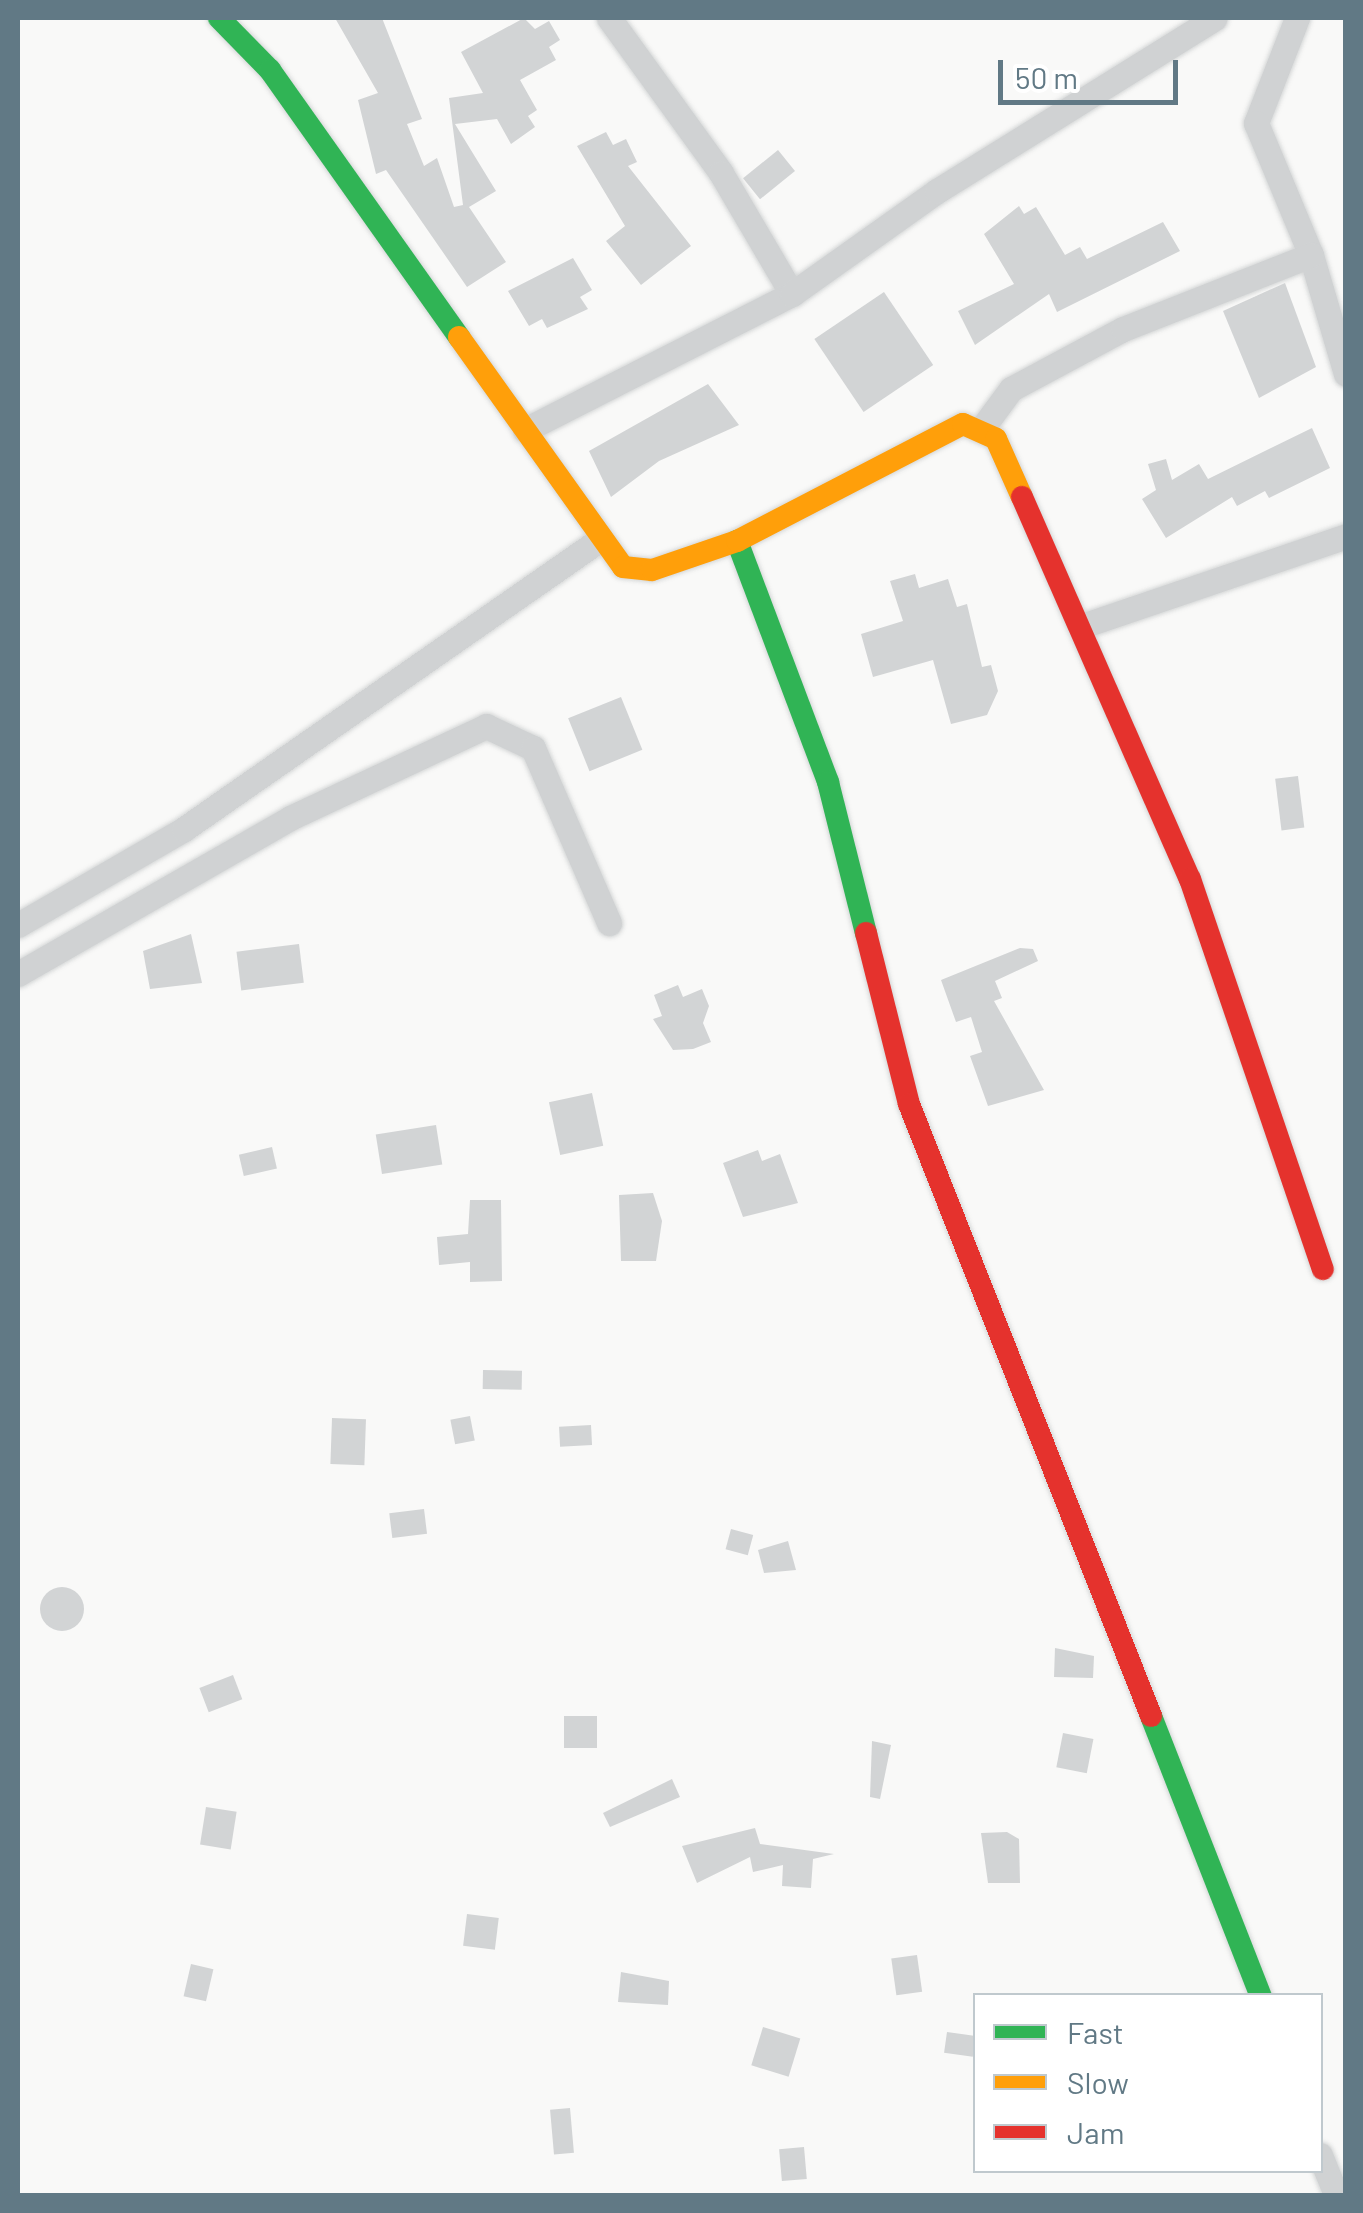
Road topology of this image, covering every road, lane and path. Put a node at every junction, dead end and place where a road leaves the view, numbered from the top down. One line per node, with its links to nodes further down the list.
1 (219, 18): 9 (street)
2 (609, 18): 6 (street)
3 (1214, 18): 6 (street)
4 (1297, 18): 5 (street)
5 (1311, 255): 7 (street); 8 (street)
6 (792, 294): 9 (street)
7 (1346, 374)
8 (983, 427): 12 (street); 13 (street)
9 (525, 430): 11 (street)
10 (1346, 536): 13 (street)
11 (598, 540): 12 (street); 15 (street)
12 (737, 541): 18 (street)
13 (1082, 626): 17 (street)
14 (609, 923): 16 (street)
15 (18, 925)
16 (18, 974)
17 (1323, 1269)
18 (1259, 1993)
19 (1323, 2163): 20 (street)
20 (1334, 2192)

